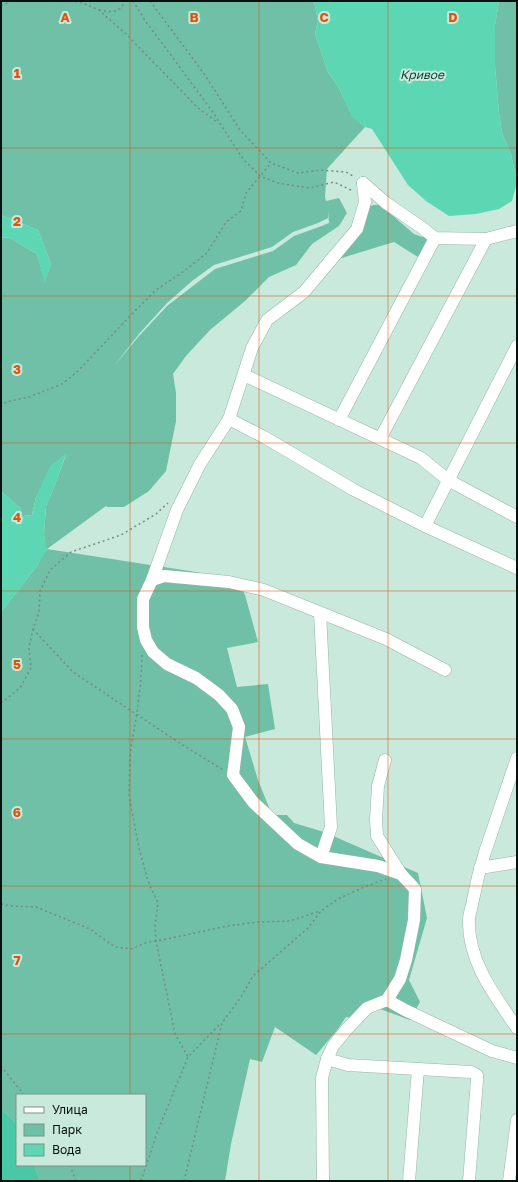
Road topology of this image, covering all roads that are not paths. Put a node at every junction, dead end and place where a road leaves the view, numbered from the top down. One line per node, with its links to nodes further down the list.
1 (517, 231): 3 (street)
2 (435, 238): 3 (street); 5 (street); 7 (street)
3 (486, 239): 8 (street)
4 (517, 346): 9 (street)
5 (244, 375): 6 (street); 7 (street)
6 (229, 419): 11 (street); 13 (street)
7 (339, 420): 8 (street)
8 (380, 439): 9 (street)
9 (448, 480): 10 (street); 11 (street)
10 (517, 517)
11 (425, 526): 12 (street)
12 (517, 568)
13 (152, 580): 14 (street); 18 (street)
14 (320, 612): 15 (street); 18 (street)
15 (445, 670)
16 (517, 758): 20 (street)
17 (385, 760): 21 (street)
18 (321, 857): 21 (street)
19 (517, 862): 20 (street)
20 (480, 868): 23 (street)
21 (401, 874): 22 (street)
22 (387, 1000): 24 (street); 25 (street)
23 (517, 1028)
24 (517, 1058)
25 (327, 1059): 26 (street); 28 (street)
26 (418, 1069): 29 (street); 30 (street)
27 (517, 1120): 31 (street)
28 (323, 1181)
29 (409, 1181)
30 (469, 1181)
31 (509, 1181)

